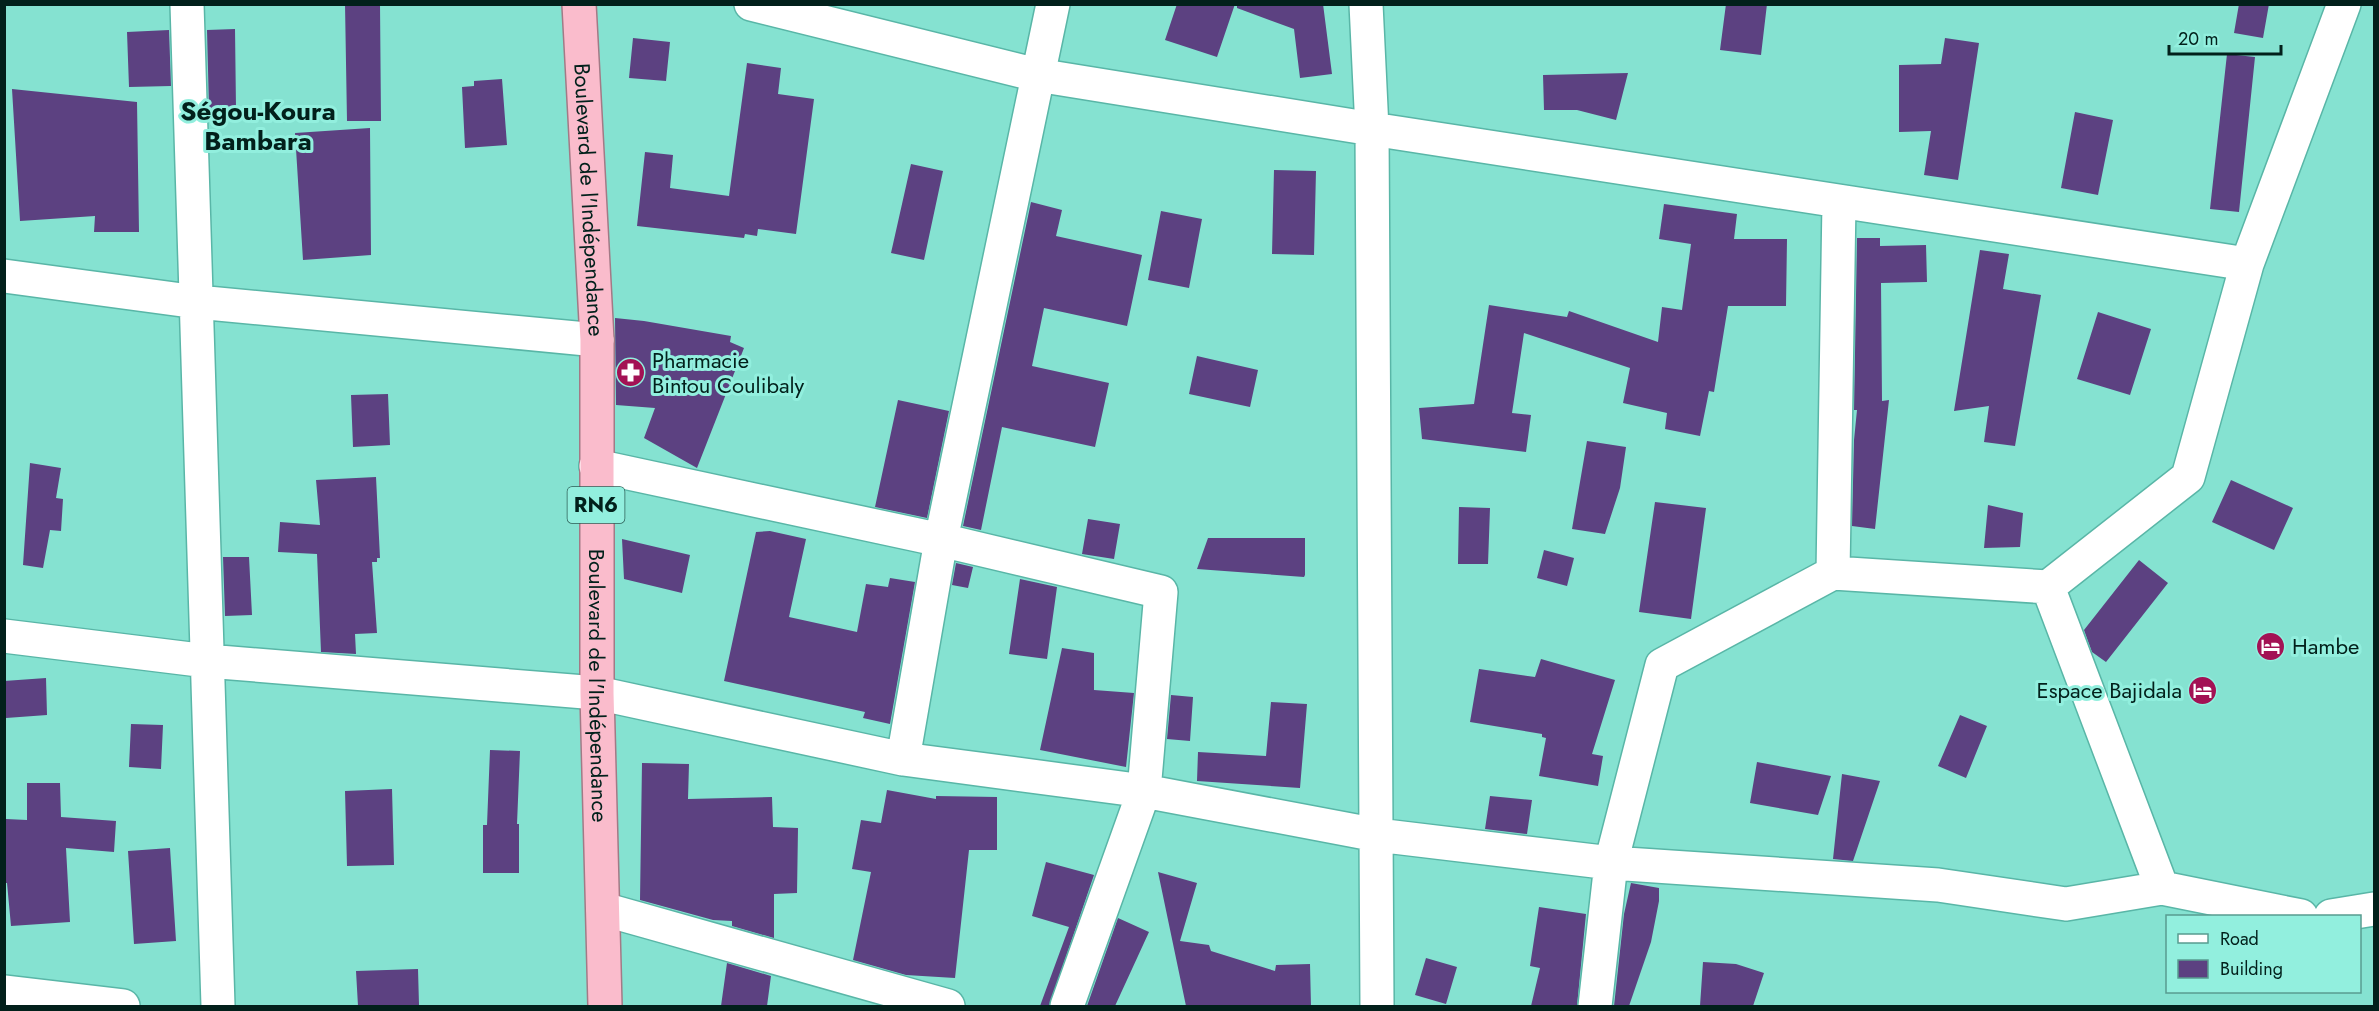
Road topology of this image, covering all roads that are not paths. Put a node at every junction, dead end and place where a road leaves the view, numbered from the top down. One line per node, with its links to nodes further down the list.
1 (187, 4): 12 (street)
2 (579, 4): 13 (highway, Boulevard de l'Indépendance / RN6)
3 (751, 4): 7 (street)
4 (1053, 4): 7 (street)
5 (1366, 4): 8 (street)
6 (2344, 4): 10 (street)
7 (1037, 75): 8 (street); 15 (street)
8 (1372, 129): 9 (street); 23 (street)
9 (1839, 202): 10 (street); 16 (street)
10 (2247, 264): 17 (street)
11 (4, 276): 12 (street)
12 (197, 302): 13 (street); 19 (street)
13 (597, 340): 14 (highway, Boulevard de l'Indépendance / RN6)
14 (596, 466): 15 (street); 20 (highway, Boulevard de l'Indépendance / RN6)
15 (941, 540): 21 (street); 22 (street)
16 (1833, 573): 17 (street); 24 (street)
17 (2048, 587): 25 (street)
18 (4, 636): 19 (street)
19 (207, 661): 20 (street); 32 (street)
20 (597, 693): 21 (street); 26 (highway, Boulevard de l'Indépendance / RN6)
21 (903, 759): 22 (street)
22 (1144, 791): 23 (street); 35 (street)
23 (1377, 836): 24 (street); 36 (street)
24 (1611, 863): 25 (street); 37 (street)
25 (2162, 888): 28 (street)
26 (603, 909): 33 (highway, Boulevard de l'Indépendance / RN6); 34 (street)
27 (2374, 909): 29 (street)
28 (2296, 915)
29 (2337, 915)
30 (4, 992): 31 (street)
31 (123, 1006)
32 (218, 1006)
33 (605, 1006)
34 (948, 1006)
35 (1067, 1006)
36 (1377, 1006)
37 (1595, 1006)

